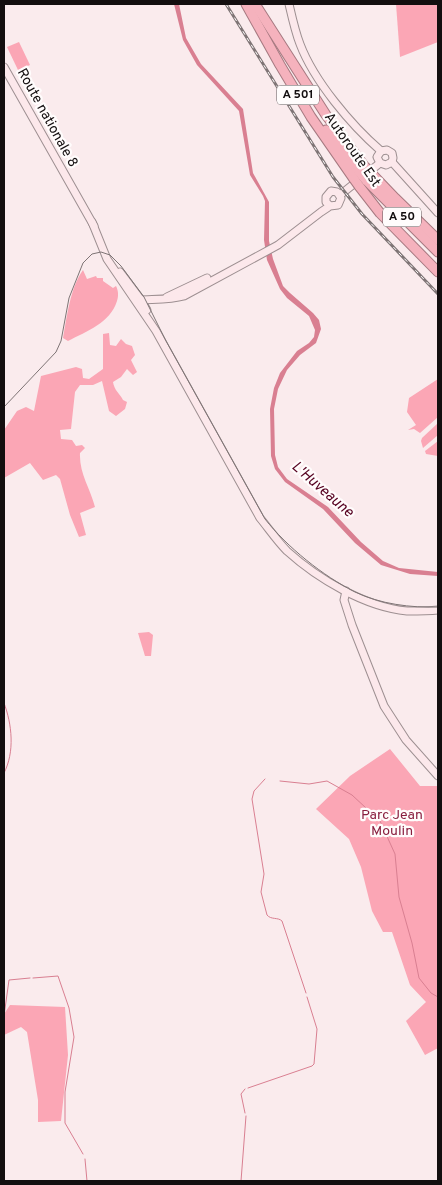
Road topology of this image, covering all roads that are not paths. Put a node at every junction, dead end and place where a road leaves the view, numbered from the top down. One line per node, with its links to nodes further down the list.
1 (289, 4): 4 (main road)
2 (250, 5): 7 (highway, Autoroute Est / A 50); 7 (highway, Autoroute Est / A 501)
3 (4, 67): 14 (main road, Route nationale 8)
4 (381, 151): 5 (main road); 6 (main road)
5 (392, 162): 6 (main road); 10 (main road)
6 (380, 163): 8 (main road)
7 (363, 177): 11 (highway, Autoroute Est / A 50); 12 (highway, A 50); 13 (highway, Autoroute Est / A 501)
8 (340, 195): 9 (main road); 9 (main road)
9 (328, 204): 14 (main road)
10 (438, 213)
11 (438, 241)
12 (438, 252)
13 (438, 272)
14 (139, 300): 15 (main road, Route nationale 8)
15 (346, 591): 16 (main road, Route nationale 8); 17 (main road)
16 (438, 610)
17 (438, 776)

